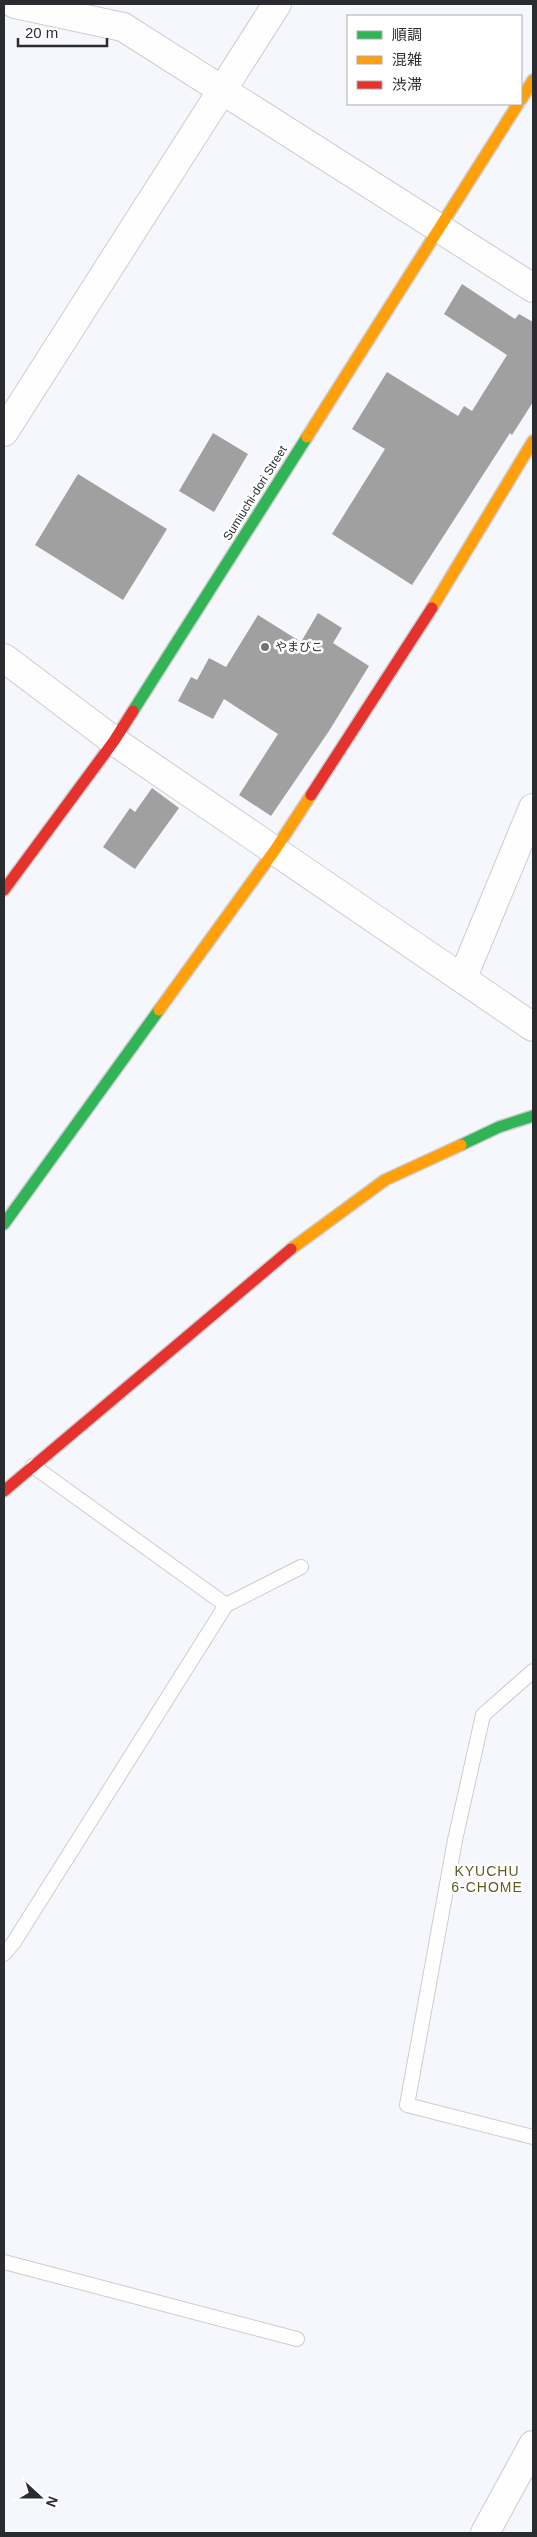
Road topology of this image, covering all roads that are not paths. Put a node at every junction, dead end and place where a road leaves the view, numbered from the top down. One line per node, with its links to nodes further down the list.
1 (15, 4): 4 (street)
2 (277, 4): 4 (street)
3 (533, 80): 5 (street)
4 (223, 90): 7 (street); 9 (street)
5 (522, 98)
6 (517, 105): 7 (street, Sumiuchi-dori Street)
7 (440, 228): 8 (street); 12 (street, Sumiuchi-dori Street)
8 (533, 288)
9 (4, 432)
10 (533, 441): 14 (street)
11 (4, 658): 12 (street)
12 (114, 741): 14 (street); 15 (street, Sumiuchi-dori Street)
13 (533, 808): 16 (street)
14 (275, 850): 16 (street); 19 (street)
15 (4, 890)
16 (463, 977): 17 (street)
17 (533, 1027)
18 (533, 1116): 20 (street)
19 (4, 1224)
20 (33, 1466): 21 (street); 23 (lane)
21 (5, 1488)
22 (301, 1567): 23 (lane)
23 (226, 1605): 25 (lane)
24 (533, 1671): 26 (lane)
25 (4, 1954)
26 (533, 2137)
27 (4, 2262): 28 (lane)
28 (297, 2339)
29 (533, 2445): 30 (street)
30 (485, 2533)

